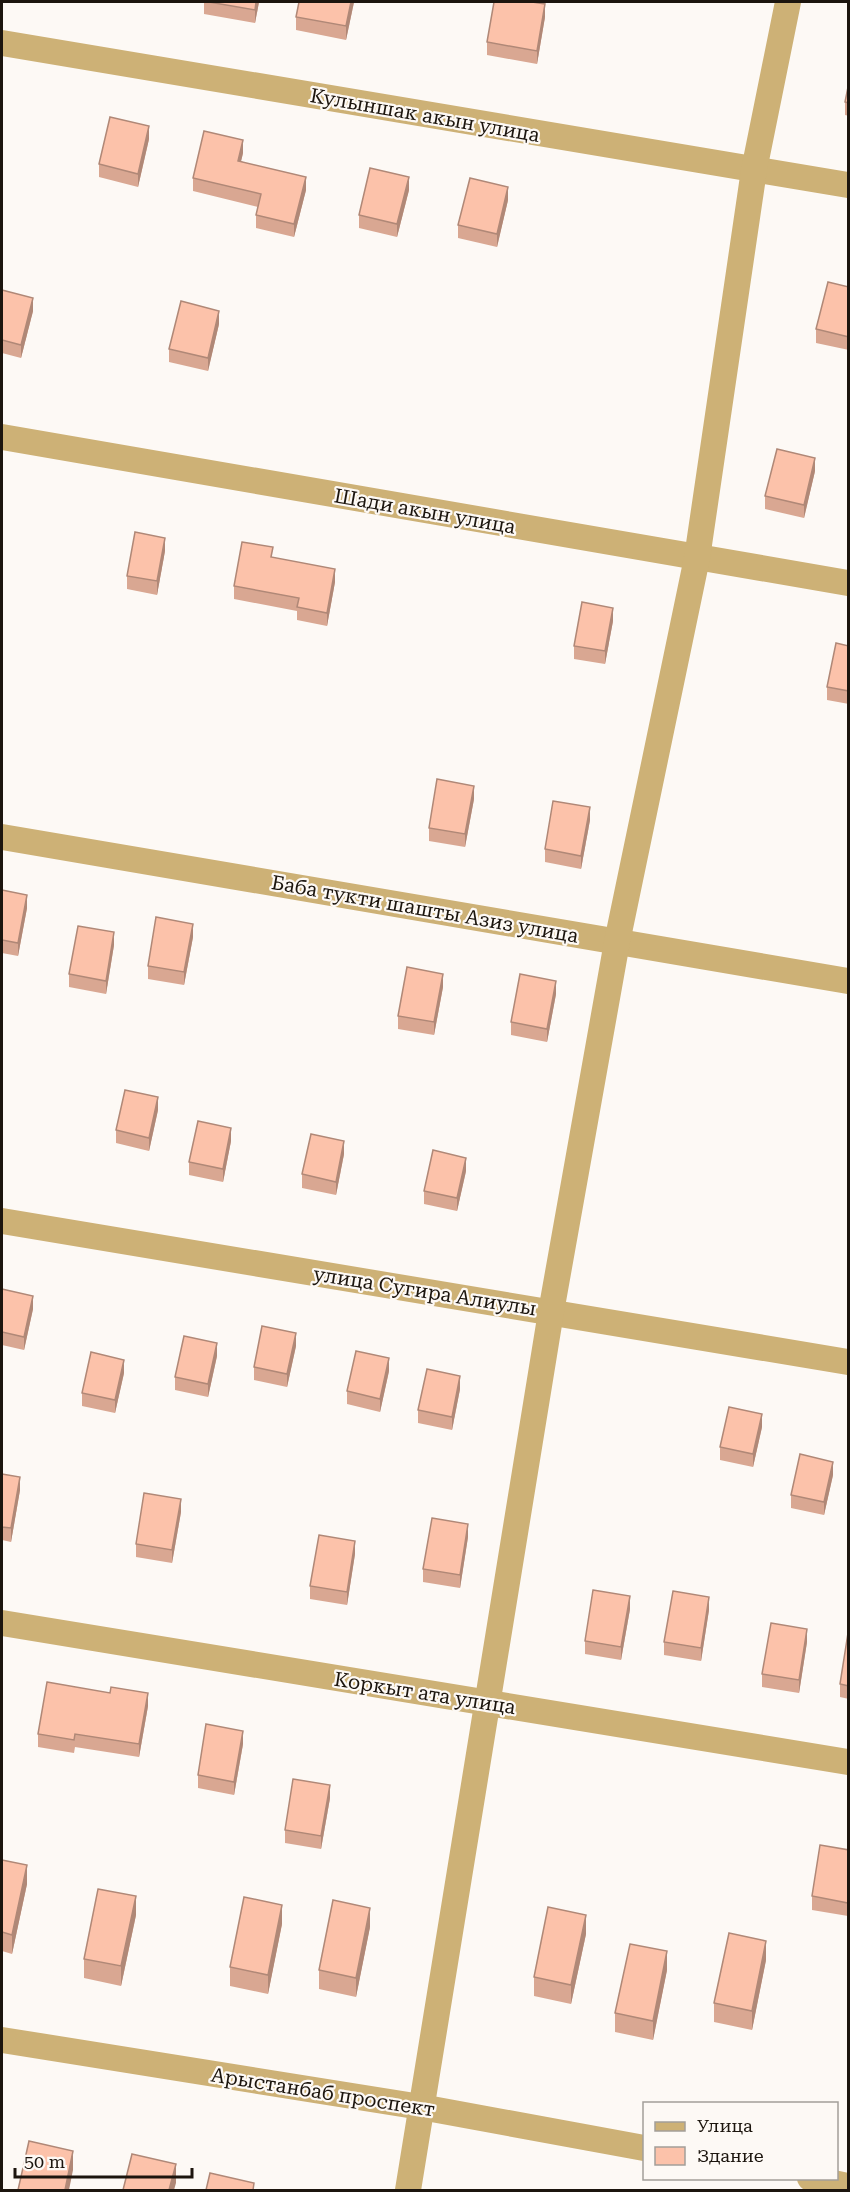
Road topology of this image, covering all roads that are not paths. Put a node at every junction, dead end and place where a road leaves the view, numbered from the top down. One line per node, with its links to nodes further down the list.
1 (788, 2): 3 (street)
2 (2, 43): 3 (street, Кулыншак акын улица)
3 (754, 170): 4 (street, Кулыншак акын улица); 6 (street)
4 (849, 185)
5 (2, 437): 6 (street, Шади акын улица)
6 (697, 558): 7 (street, Шади акын улица); 9 (street)
7 (849, 583)
8 (2, 837): 9 (street, Баба тукти шашты Азиз улица)
9 (617, 942): 10 (street, Баба тукти шашты Азиз улица); 12 (street)
10 (849, 981)
11 (2, 1221): 12 (street, улица Сугира Алиулы)
12 (551, 1312): 13 (street, улица Сугира Алиулы); 15 (street)
13 (849, 1362)
14 (2, 1623): 15 (street, Коркыт ата улица)
15 (486, 1702): 16 (street, Коркыт ата улица); 18 (street)
16 (849, 1762)
17 (2, 2040): 18 (street, Арыстанбаб проспект)
18 (421, 2107): 19 (street, Арыстанбаб проспект); 22 (street)
19 (643, 2148)
20 (820, 2180): 21 (street)
21 (849, 2186)
22 (408, 2190)

